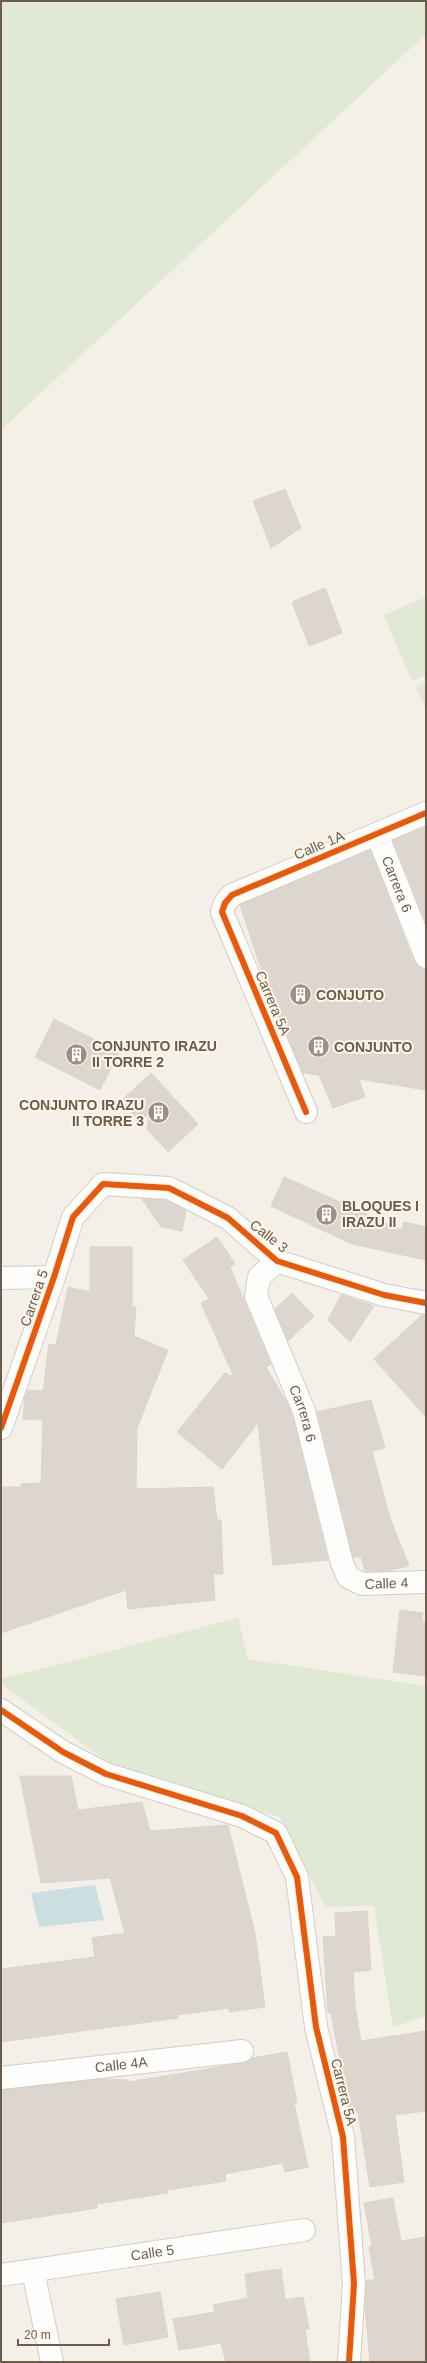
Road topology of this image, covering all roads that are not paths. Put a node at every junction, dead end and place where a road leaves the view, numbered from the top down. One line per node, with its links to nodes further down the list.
1 (426, 813): 2 (street, Calle 1A)
2 (377, 834): 3 (street, Calle 1A); 4 (street, Carrera 6)
3 (225, 903): 5 (street, Carrera 5A)
4 (426, 957)
5 (306, 1112)
6 (103, 1184): 7 (street, Calle 3); 9 (street, Carrera 5)
7 (277, 1261): 10 (street, Calle 3); 12 (street, Carrera 6)
8 (1, 1278): 9 (street)
9 (54, 1278): 11 (street, Carrera 5)
10 (426, 1303)
11 (1, 1428)
12 (348, 1577): 13 (street, Calle 4)
13 (426, 1582)
14 (1, 1710): 21 (street, Carrera 5A)
15 (242, 2052): 16 (street, Calle 4A)
16 (1, 2078)
17 (304, 2230): 18 (street, Calle 5)
18 (33, 2271): 19 (street, Calle 5); 20 (street)
19 (1, 2275)
20 (52, 2362)
21 (349, 2362)

